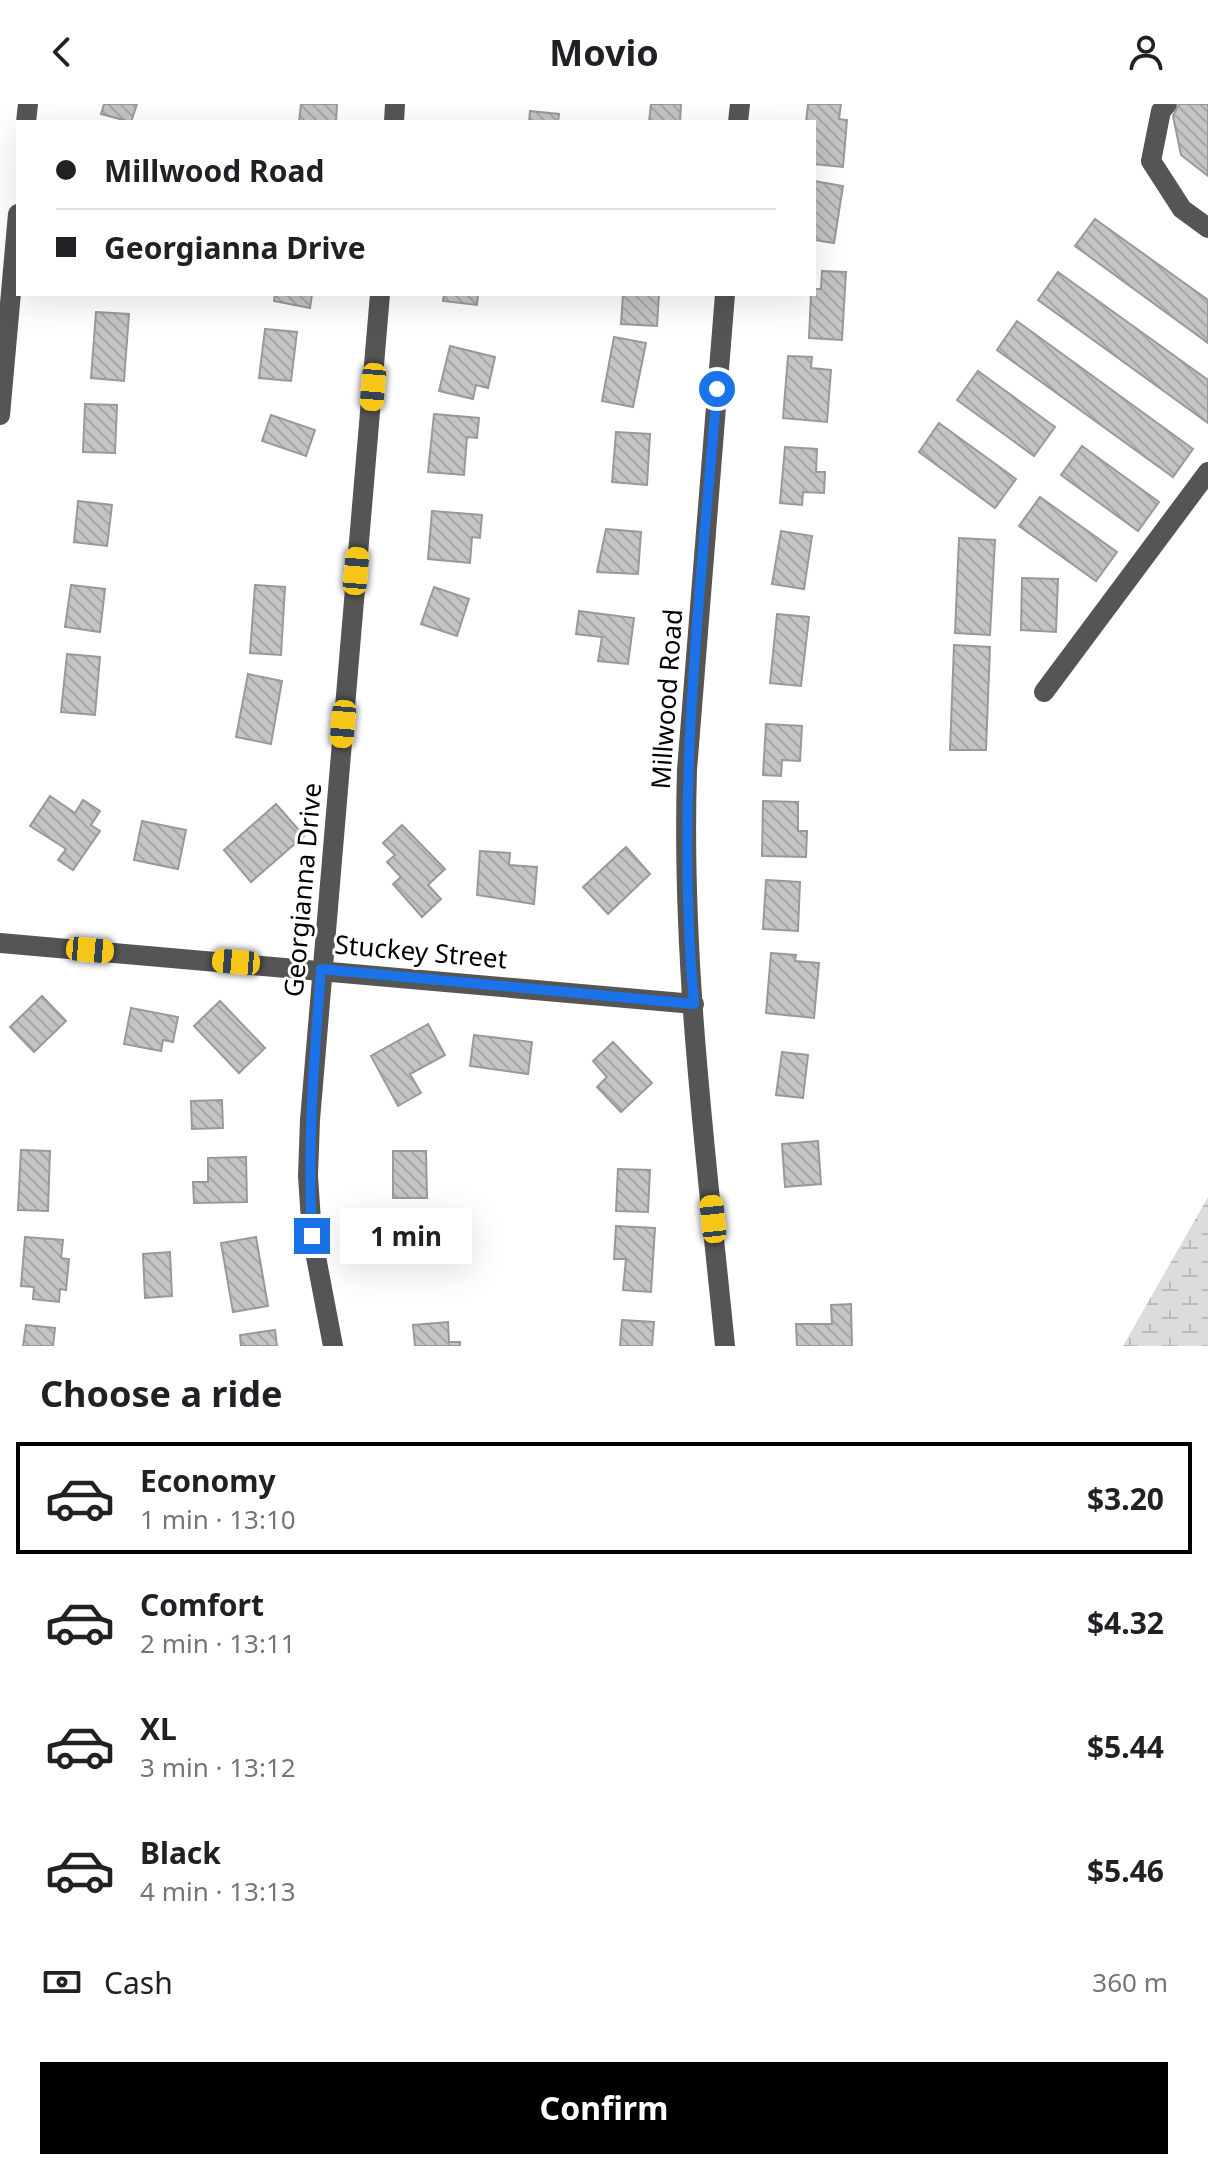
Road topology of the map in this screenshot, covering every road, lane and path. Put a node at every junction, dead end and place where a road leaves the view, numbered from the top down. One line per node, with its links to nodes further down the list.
1 (1167, 104): 2 (street)
2 (1208, 228)
3 (16, 236): 6 (street)
4 (380, 296): 10 (street, Georgianna Drive)
5 (725, 296): 11 (street, Millwood Road)
6 (0, 415)
7 (1208, 472): 8 (street)
8 (1044, 692)
9 (0, 943): 10 (street, Stuckey Street)
10 (321, 969): 11 (street, Stuckey Street); 12 (street, Georgianna Drive)
11 (694, 1004): 13 (street, Millwood Road)
12 (333, 1346)
13 (725, 1346)

